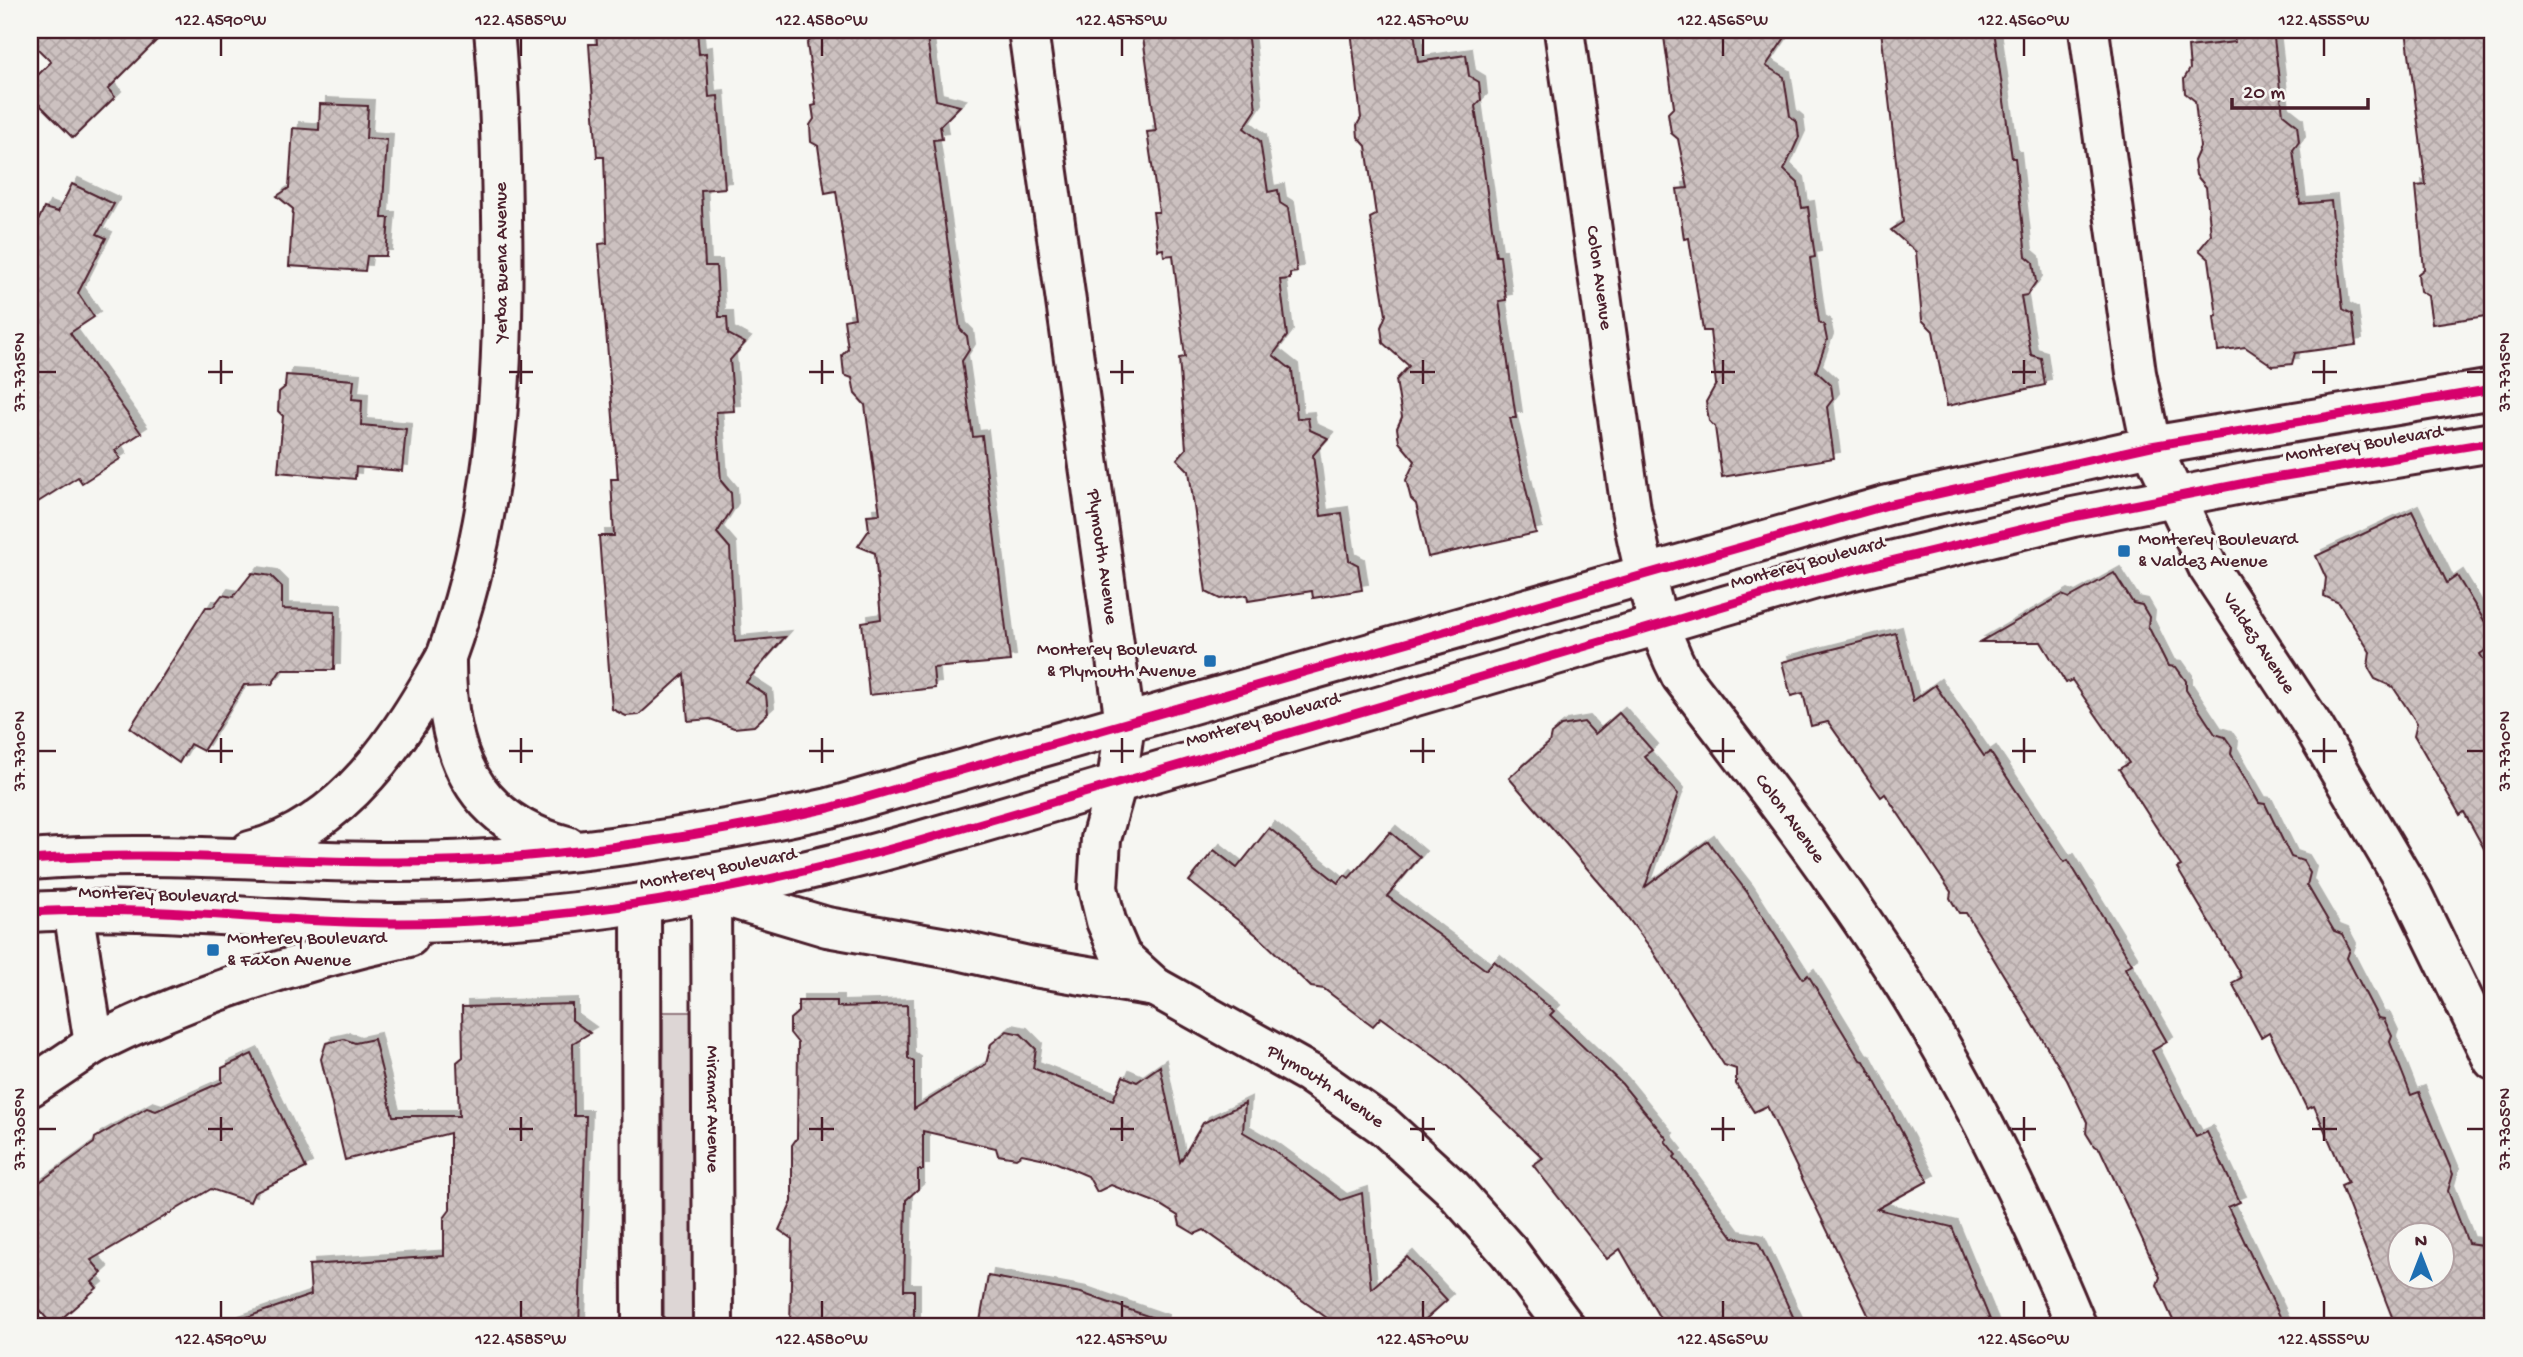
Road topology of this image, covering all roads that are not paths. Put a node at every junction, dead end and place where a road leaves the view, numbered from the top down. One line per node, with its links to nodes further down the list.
1 (494, 30): 11 (main road, Yerba Buena Avenue)
2 (1028, 30): 12 (main road, Plymouth Avenue)
3 (1564, 30): 9 (main road, Colon Avenue)
4 (2089, 30): 7 (main road, Valdez Avenue)
5 (2493, 389): 7 (main road, Monterey Boulevard)
6 (2493, 442): 8 (main road, Monterey Boulevard)
7 (2151, 446): 8 (main road, Valdez Avenue); 9 (main road, Monterey Boulevard)
8 (2172, 497): 10 (main road, Monterey Boulevard); 24 (main road, Valdez Avenue)
9 (1644, 573): 10 (main road, Colon Avenue); 12 (main road, Monterey Boulevard)
10 (1659, 623): 13 (main road, Monterey Boulevard); 29 (main road, Colon Avenue)
11 (446, 657): 14 (main road); 15 (main road)
12 (1125, 723): 13 (main road, Plymouth Avenue); 14 (main road, Monterey Boulevard)
13 (1117, 782): 17 (main road, Monterey Boulevard); 22 (main road, Plymouth Avenue)
14 (579, 849): 15 (main road, Monterey Boulevard)
15 (227, 856): 16 (main road, Monterey Boulevard)
16 (30, 860)
17 (711, 892): 18 (main road, Monterey Boulevard); 22 (main road); 27 (main road, Miramar Avenue)
18 (641, 903): 21 (main road, Monterey Boulevard); 26 (main road)
19 (73, 909): 20 (main road, Monterey Boulevard); 21 (main road, Monterey Boulevard); 23 (main road)
20 (30, 912)
21 (489, 919): 23 (main road)
22 (1155, 987): 28 (main road, Plymouth Avenue)
23 (94, 1044): 25 (main road)
24 (2493, 1060)
25 (30, 1087)
26 (642, 1327)
27 (713, 1327)
28 (1565, 1327)
29 (2077, 1327)

